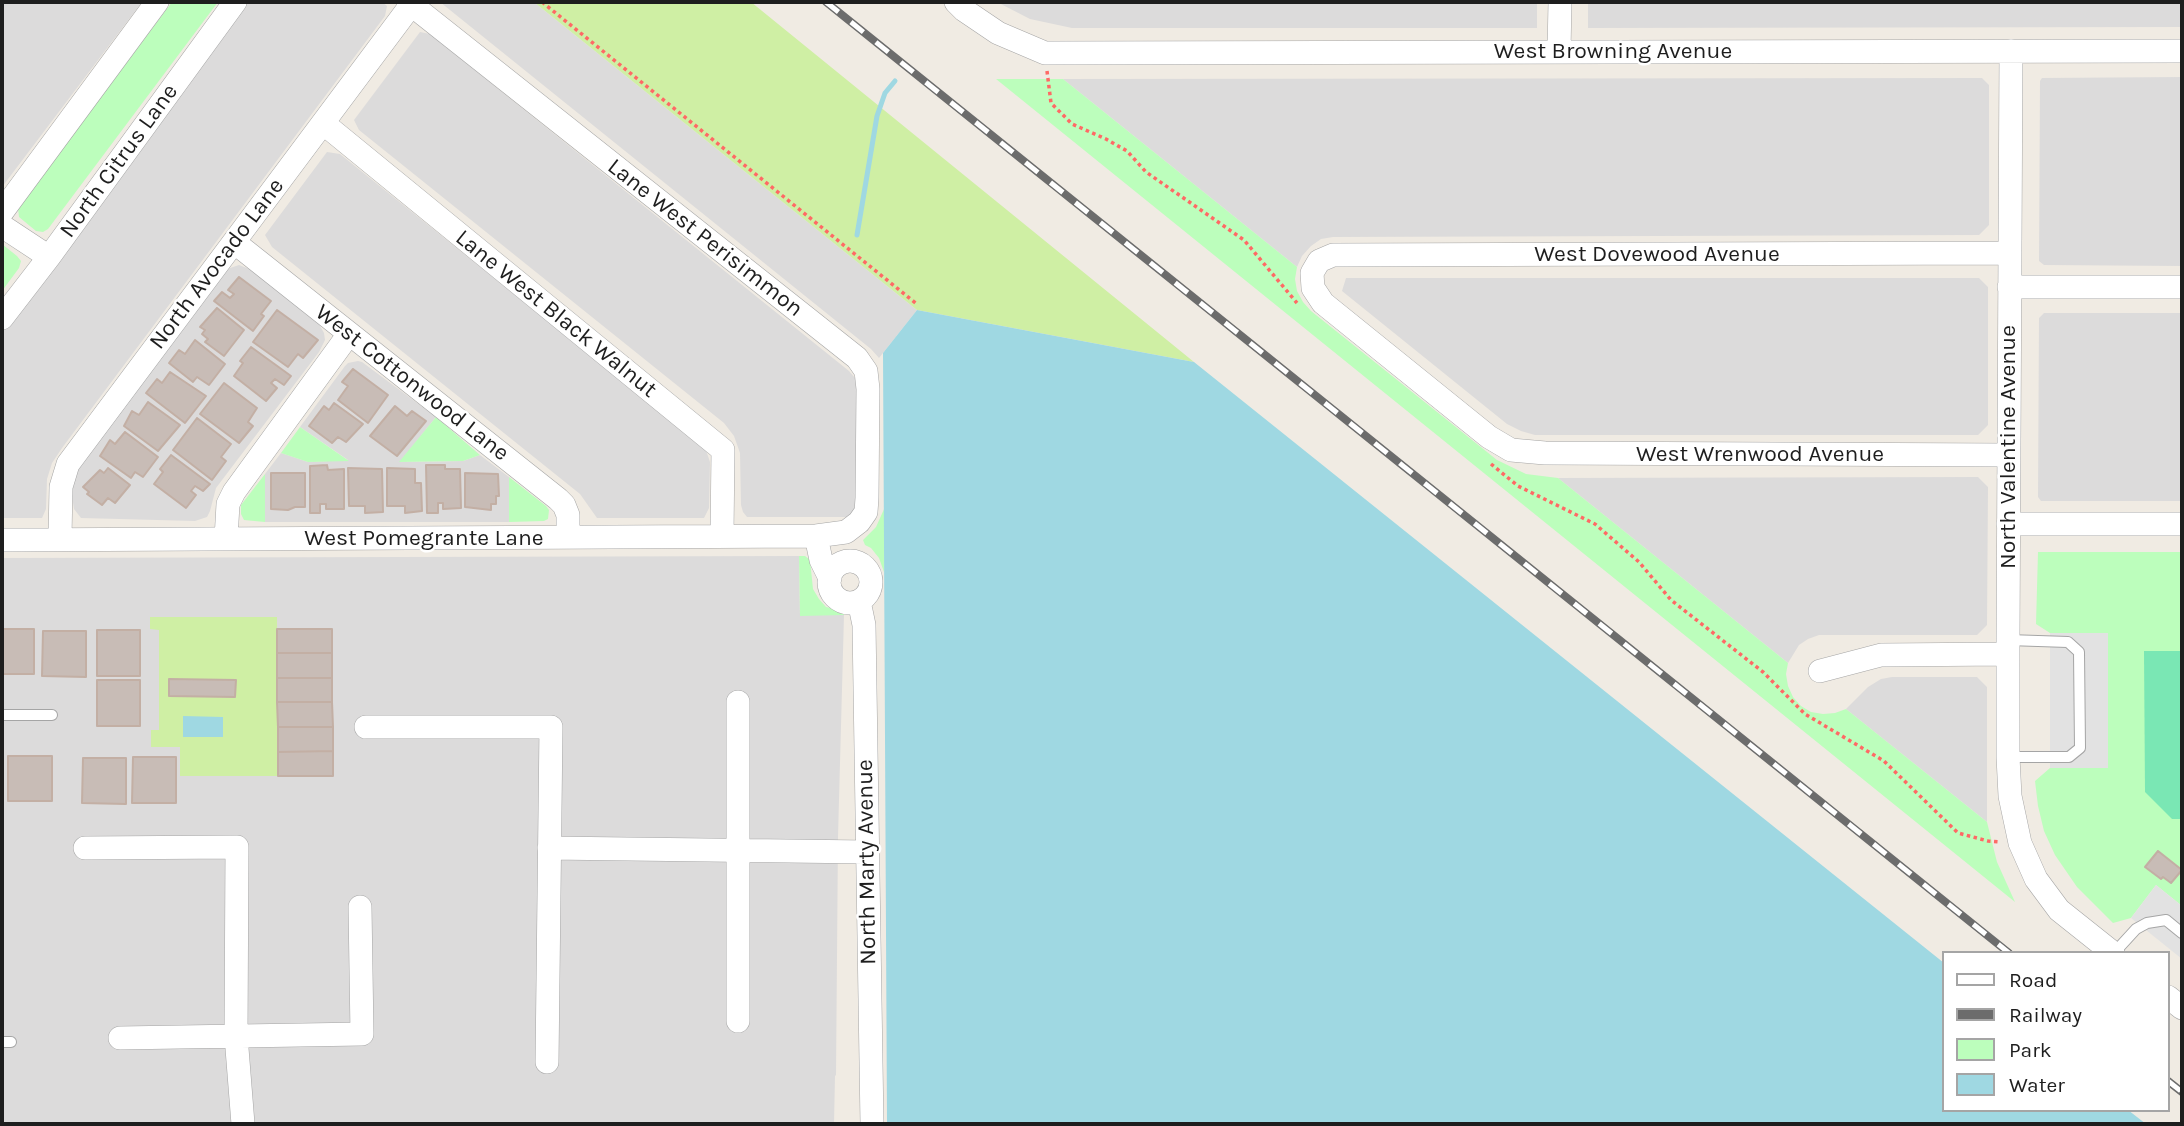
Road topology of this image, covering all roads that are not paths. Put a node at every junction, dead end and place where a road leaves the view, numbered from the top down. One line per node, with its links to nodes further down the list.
1 (157, 2): 10 (street)
2 (235, 2): 14 (street, North Citrus Lane)
3 (956, 2): 6 (street, West Browning Avenue)
4 (1560, 2): 6 (street)
5 (410, 3): 9 (street, North Avocado Lane); 23 (street, Lane West Perisimmon)
6 (1559, 51): 7 (street, West Browning Avenue)
7 (2011, 51): 8 (street, West Browning Avenue); 13 (street, North Valentine Avenue)
8 (2182, 51)
9 (323, 124): 12 (street, North Avocado Lane); 24 (street, Lane West Black Walnut)
10 (2, 212)
11 (2, 226): 14 (street)
12 (234, 242): 18 (street, West Cottonwood Lane); 27 (street, North Avocado Lane)
13 (2009, 253): 15 (street, North Valentine Avenue); 19 (street, West Dovewood Avenue)
14 (49, 257): 17 (street, North Citrus Lane)
15 (2009, 287): 16 (street); 20 (street, North Valentine Avenue)
16 (2182, 287)
17 (2, 318)
18 (349, 334): 26 (street, West Cottonwood Lane); 28 (street)
19 (1511, 450): 20 (street, West Wrenwood Avenue)
20 (2008, 455): 21 (street, North Valentine Avenue)
21 (2008, 524): 22 (street); 33 (street, North Valentine Avenue)
22 (2182, 524)
23 (846, 532): 25 (street, West Pomegrante Lane); 30 (street, North Marty Avenue)
24 (722, 535): 25 (street, West Pomegrante Lane); 26 (street, West Pomegrante Lane)
25 (816, 536): 31 (street)
26 (568, 537): 28 (street, West Pomegrante Lane)
27 (60, 538): 28 (street, West Pomegrante Lane); 29 (street, West Pomegrante Lane)
28 (226, 539)
29 (2, 540)
30 (861, 564): 31 (street); 32 (street, North Marty Avenue)
31 (830, 579): 32 (street)
32 (859, 601): 43 (street, North Marty Avenue)
33 (2008, 647): 34 (street); 39 (street, North Valentine Avenue); 39 (lane)
34 (1820, 671)
35 (738, 702): 42 (street)
36 (2, 715): 37 (lane)
37 (52, 715)
38 (366, 727): 41 (street)
39 (2008, 757): 46 (street, North Valentine Avenue)
40 (85, 848): 49 (street)
41 (549, 848): 42 (street); 51 (street)
42 (738, 850): 43 (street); 48 (street)
43 (867, 852): 53 (street, North Marty Avenue)
44 (360, 907): 49 (street)
45 (2182, 933): 47 (lane)
46 (2111, 951)
47 (2116, 951)
48 (738, 1021)
49 (236, 1036): 50 (street); 52 (street)
50 (120, 1038)
51 (547, 1062)
52 (243, 1124)
53 (872, 1124)

